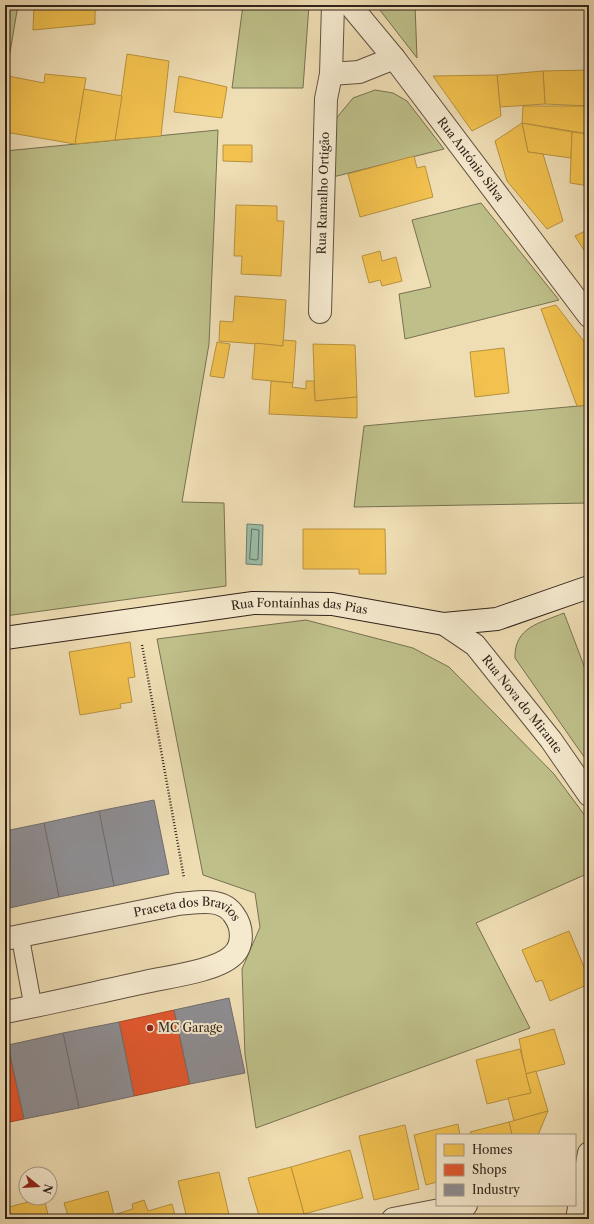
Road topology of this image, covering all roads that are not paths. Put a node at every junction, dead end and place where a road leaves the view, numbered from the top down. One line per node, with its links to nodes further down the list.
1 (333, 5): 4 (street, Rua Ramalho Ortigão)
2 (350, 5): 3 (street, Rua António Silva)
3 (394, 58): 4 (street); 6 (street, Rua António Silva)
4 (332, 74): 5 (street, Rua Ramalho Ortigão)
5 (320, 312)
6 (589, 316)
7 (589, 587): 8 (street, Rua Fontaínhas das Pias)
8 (444, 624): 9 (street, Rua Fontaínhas das Pias); 10 (street, Rua Nova do Mirante)
9 (5, 638)
10 (589, 795)
11 (12, 937): 12 (lane); 12 (street, Praceta dos Bravios)
12 (33, 1006): 13 (street, Praceta dos Bravios)
13 (5, 1012)
14 (589, 1153): 15 (street)
15 (580, 1183): 18 (street)
16 (461, 1206): 17 (street)
17 (393, 1219)
18 (578, 1219)

